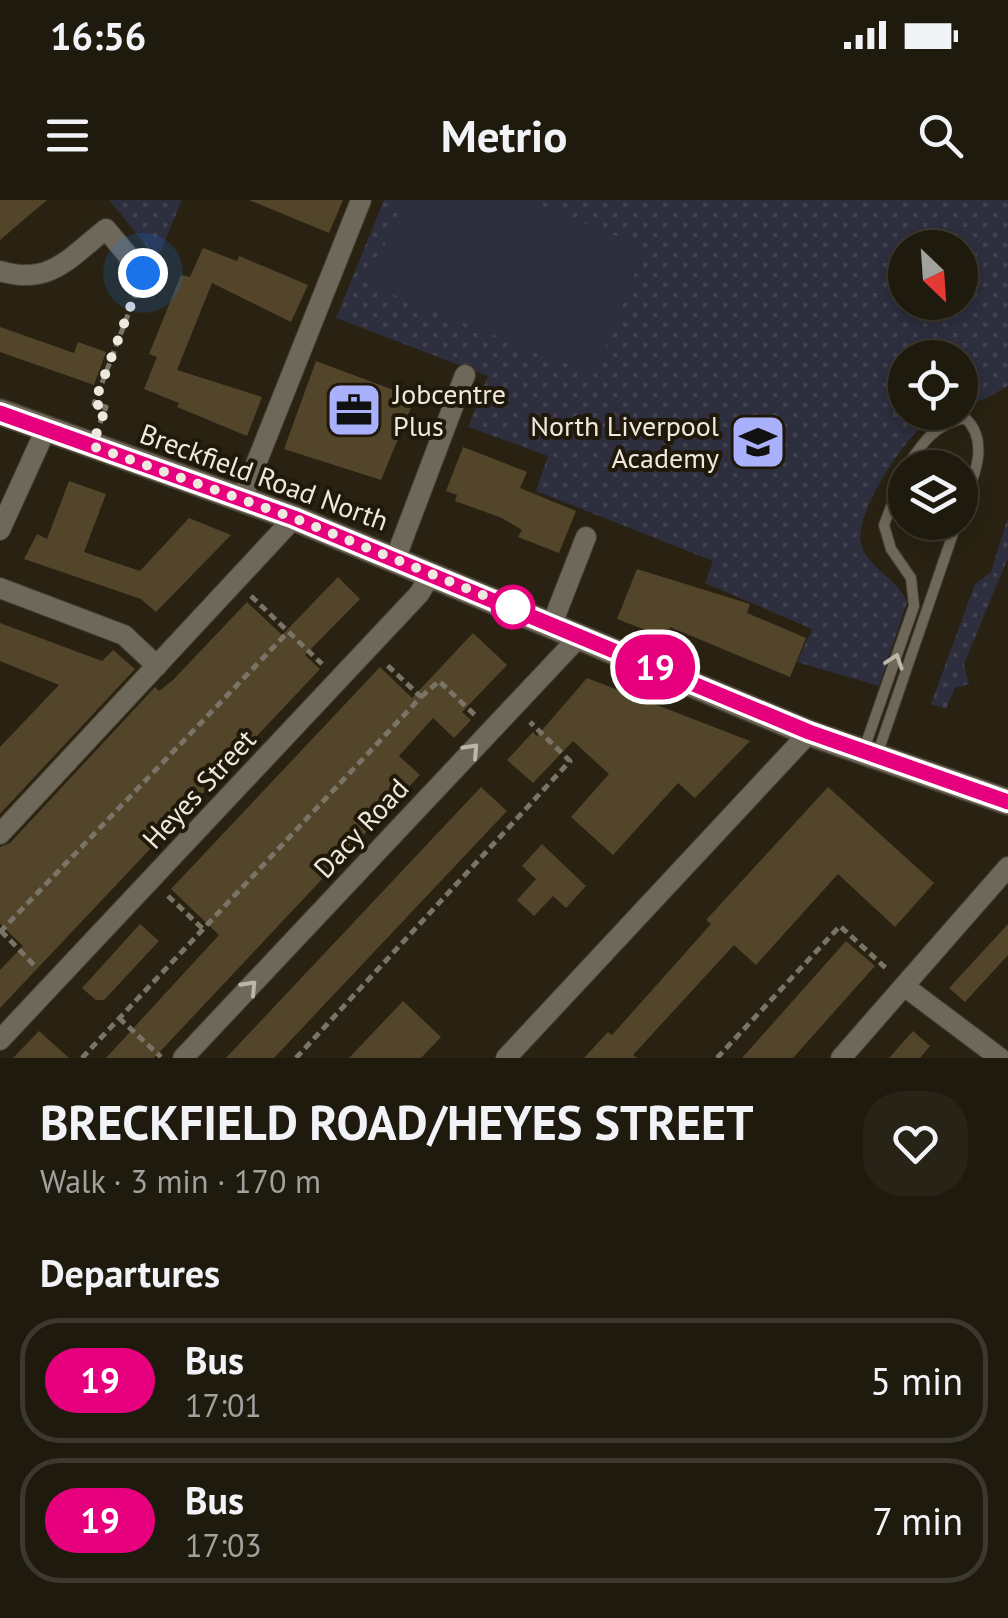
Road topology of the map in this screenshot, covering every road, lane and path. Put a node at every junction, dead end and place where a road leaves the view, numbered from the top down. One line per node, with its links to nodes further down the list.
1 (361, 200): 10 (street)
2 (136, 264): 3 (street); 7 (path)
3 (0, 271)
4 (464, 375): 18 (street)
5 (0, 412): 6 (street, Breckfield Road North)
6 (46, 429): 7 (street, Breckfield Road North); 13 (street)
7 (92, 446): 10 (street, Breckfield Road North)
8 (917, 450): 9 (lane)
9 (978, 450)
10 (242, 499): 12 (street, Breckfield Road North)
11 (888, 515): 15 (lane, one-way to 11)
12 (294, 518): 18 (street, Breckfield Road North); 20 (street)
13 (0, 530)
14 (586, 538): 22 (street)
15 (888, 539)
16 (888, 540): 32 (lane, one-way to 16)
17 (951, 540): 32 (lane)
18 (396, 557): 19 (street, Breckfield Road North)
19 (432, 573): 22 (street, Breckfield Road North); 25 (street, Heyes Street)
20 (236, 581): 23 (path); 26 (street)
21 (0, 588): 26 (street)
22 (552, 624): 24 (street, Breckfield Road North)
23 (288, 632): 27 (path); 38 (path)
24 (580, 636): 29 (street, Dacy Road); 31 (street, Breckfield Road North)
25 (369, 648): 27 (street, Heyes Street); 28 (path)
26 (157, 666): 34 (street)
27 (339, 680): 36 (street, Heyes Street)
28 (421, 697): 30 (path); 37 (path)
29 (514, 706): 30 (street, Dacy Road); 46 (path)
30 (490, 730): 45 (street, Dacy Road, one-way to 30)
31 (809, 732): 32 (street, Breckfield Road North); 47 (street)
32 (869, 756): 33 (street, Breckfield Road North)
33 (1008, 802)
34 (0, 834)
35 (1008, 866): 40 (street)
36 (151, 880): 37 (path); 39 (street, Heyes Street)
37 (203, 929): 41 (path)
38 (0, 931): 39 (path)
39 (53, 984): 42 (street, Heyes Street)
40 (904, 986): 48 (path); 49 (street); 50 (street)
41 (119, 1018): 43 (path); 44 (path)
42 (0, 1040)
43 (82, 1058)
44 (161, 1058)
45 (183, 1058)
46 (296, 1058)
47 (506, 1058)
48 (717, 1058)
49 (840, 1058)
50 (1000, 1058)

